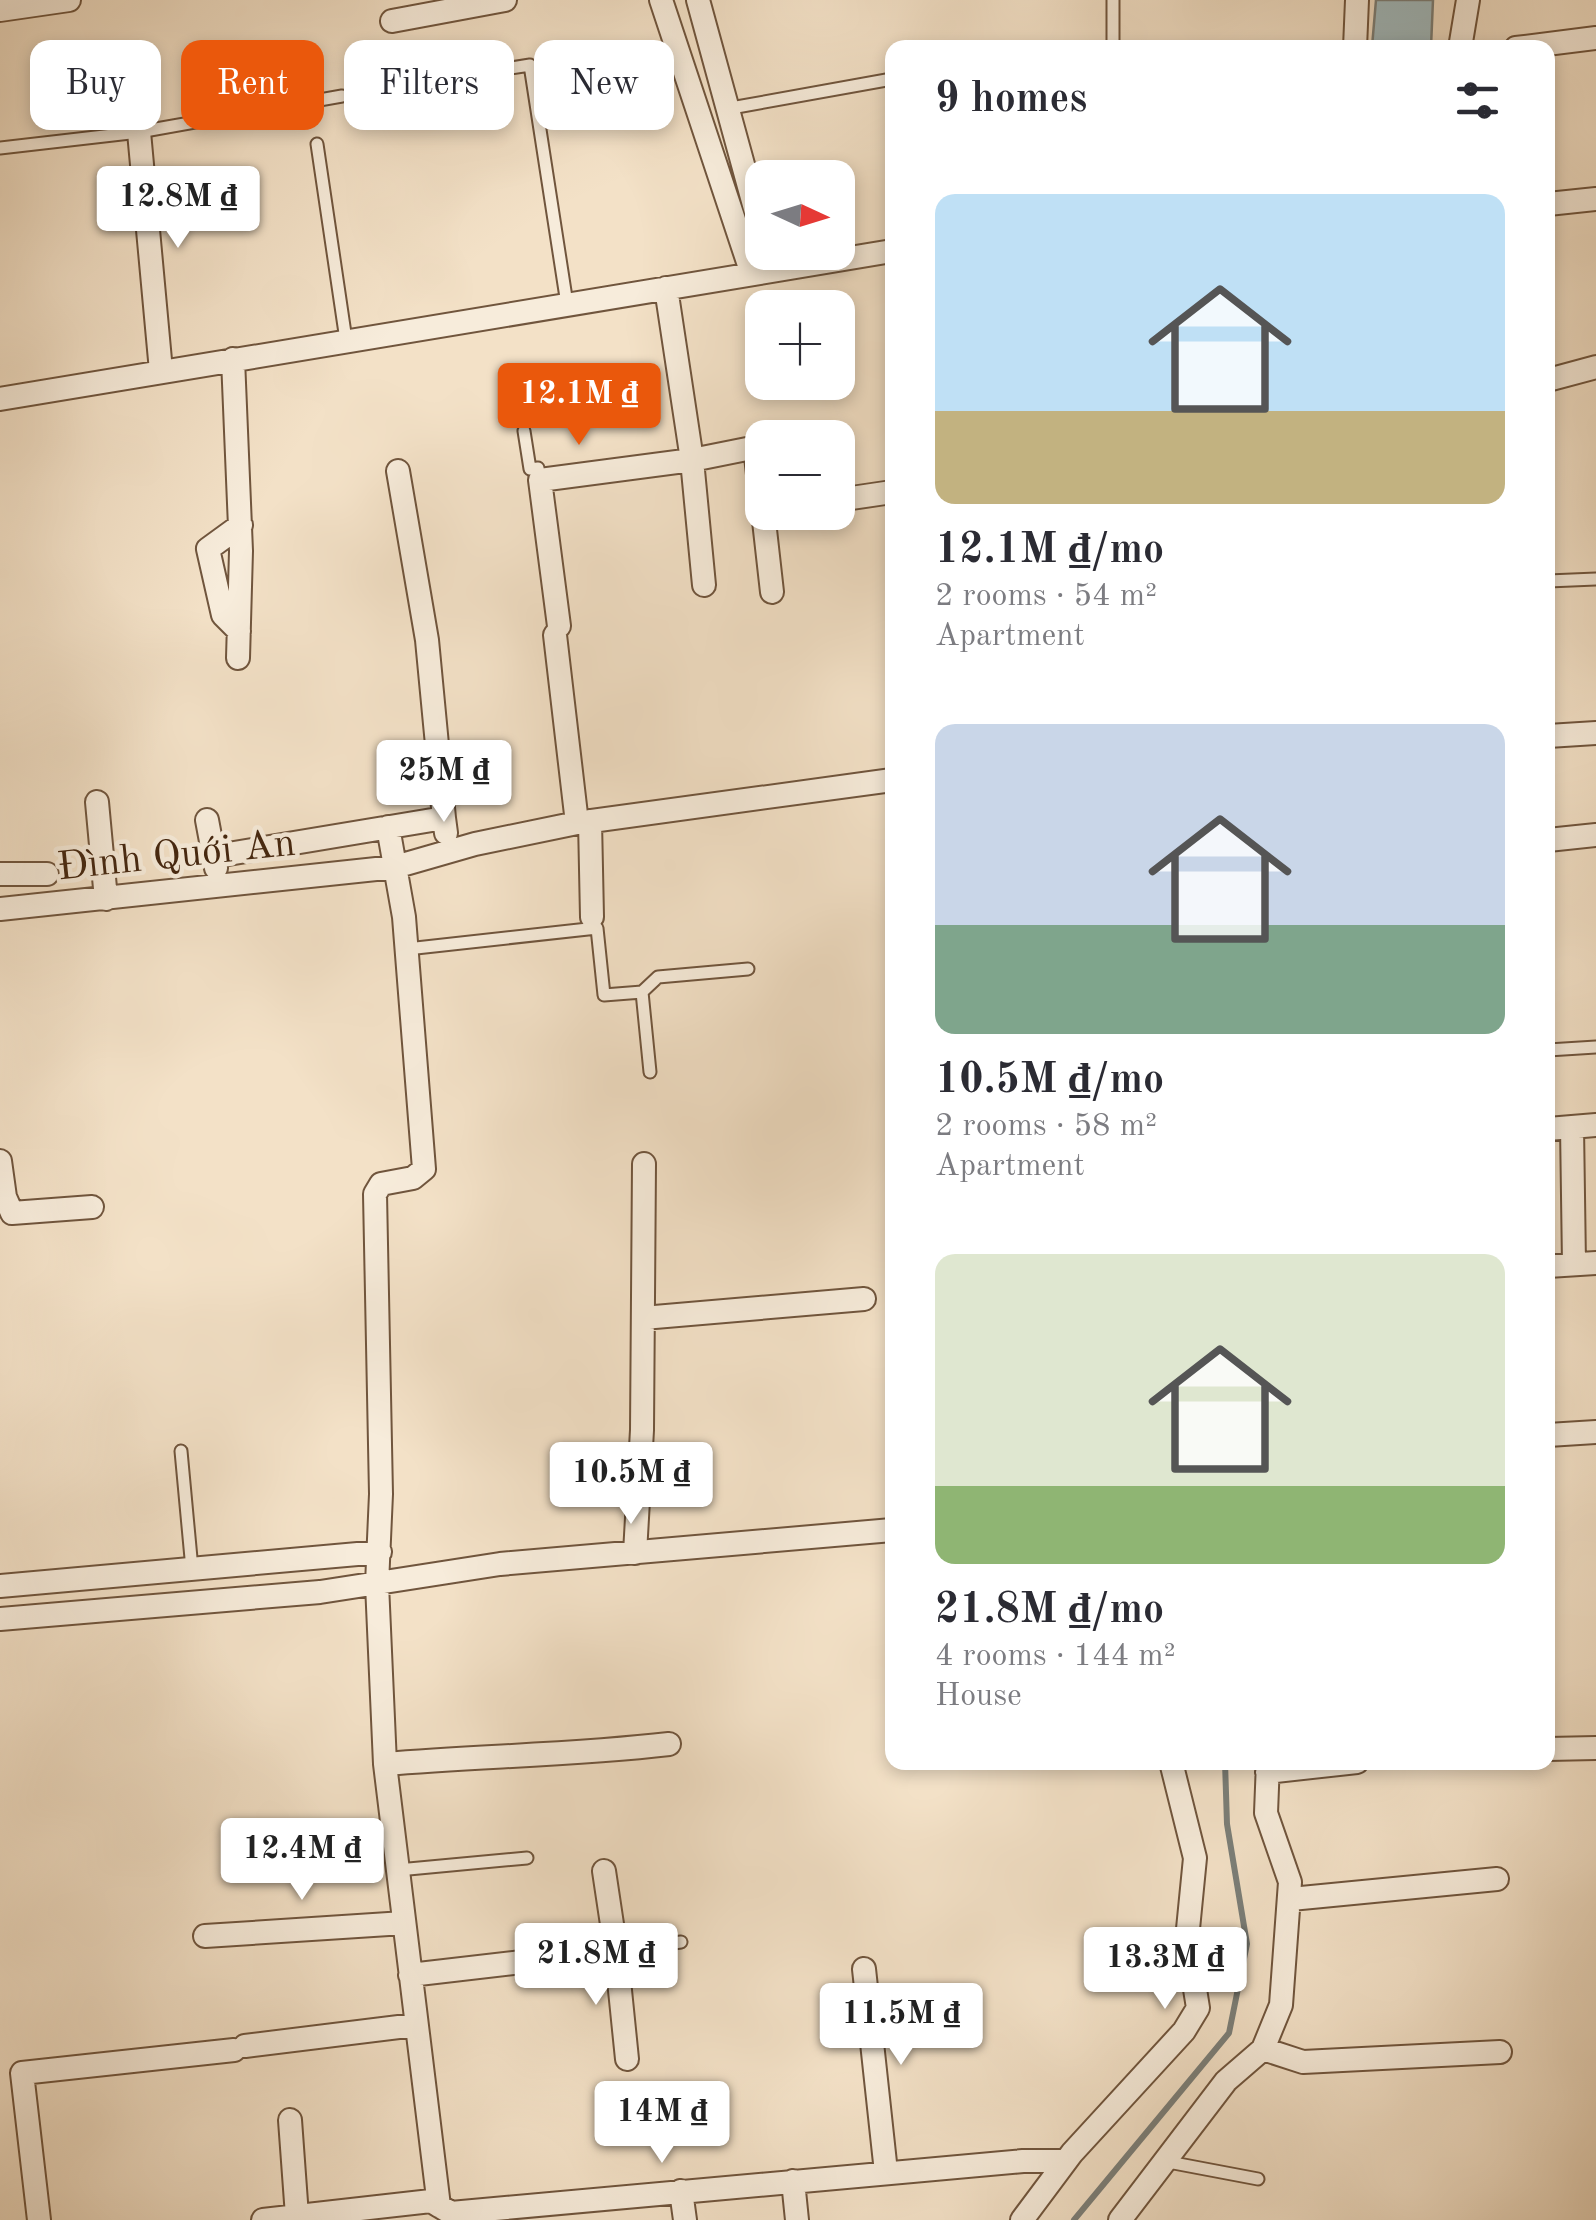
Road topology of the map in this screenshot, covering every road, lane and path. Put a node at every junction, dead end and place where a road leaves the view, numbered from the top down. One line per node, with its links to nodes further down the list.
1 (70, 0): 8 (street)
2 (505, 0): 9 (street)
3 (661, 0): 25 (street)
4 (698, 0): 18 (street)
5 (1113, 0): 11 (lane)
6 (1357, 0): 12 (street)
7 (1468, 0): 13 (street)
8 (0, 10)
9 (392, 21)
10 (1596, 38): 14 (street)
11 (1113, 40)
12 (1355, 40)
13 (1461, 40)
14 (1555, 43)
15 (514, 68): 30 (lane)
16 (885, 80): 18 (lane)
17 (342, 96): 19 (lane)
18 (731, 108): 22 (street)
19 (139, 132): 21 (lane); 34 (street)
20 (317, 144): 31 (lane)
21 (0, 148)
22 (745, 165)
23 (1596, 199): 24 (street)
24 (1555, 203)
25 (745, 219)
26 (885, 252): 27 (street)
27 (855, 255)
28 (745, 270): 29 (street)
29 (666, 288): 30 (street); 39 (street)
30 (566, 304): 31 (street)
31 (346, 340): 32 (street)
32 (233, 359): 34 (street); 44 (street)
33 (1596, 367): 35 (street)
34 (161, 371): 36 (street)
35 (1555, 378)
36 (0, 399)
37 (524, 431): 41 (lane)
38 (745, 450): 39 (street)
39 (692, 460): 41 (street); 48 (street)
40 (398, 471): 56 (street)
41 (540, 480): 58 (street)
42 (885, 493): 43 (street)
43 (855, 497)
44 (241, 525): 50 (street); 50 (street)
45 (765, 530): 49 (street)
46 (1596, 579): 47 (lane)
47 (1555, 581)
48 (704, 585)
49 (772, 592)
50 (238, 631): 51 (street)
51 (238, 658)
52 (1596, 733): 53 (street)
53 (1555, 736)
54 (885, 781): 58 (street, Đình Quới An)
55 (97, 802): 68 (street)
56 (444, 818): 59 (street); 62 (street)
57 (207, 820): 63 (street)
58 (584, 822): 62 (street, Đình Quới An); 70 (street)
59 (388, 827): 63 (street); 64 (street)
60 (1596, 835): 61 (street)
61 (1555, 839)
62 (449, 851): 64 (street, Đình Quới An)
63 (216, 856): 67 (street)
64 (395, 867): 67 (street, Đình Quới An); 71 (street)
65 (0, 874): 66 (street)
66 (47, 874)
67 (218, 886): 68 (street, Đình Quới An)
68 (106, 899): 69 (street, Đình Quới An)
69 (0, 909)
70 (592, 918)
71 (407, 949): 73 (lane); 91 (street)
72 (748, 970): 73 (lane)
73 (642, 992): 76 (lane)
74 (1596, 1046): 75 (lane)
75 (1555, 1049)
76 (650, 1072)
77 (1596, 1126): 79 (street)
78 (1555, 1128): 79 (street)
79 (1572, 1128): 83 (street)
80 (0, 1161): 82 (street)
81 (644, 1164): 86 (street)
82 (92, 1207)
83 (1585, 1264): 84 (street)
84 (1555, 1266)
85 (864, 1299): 86 (street)
86 (643, 1318): 92 (street)
87 (1596, 1432): 88 (street)
88 (1555, 1435)
89 (180, 1450): 93 (lane)
90 (885, 1531): 92 (street)
91 (380, 1552): 93 (street); 94 (street)
92 (635, 1553): 94 (street)
93 (192, 1569): 95 (street)
94 (377, 1584): 96 (street); 100 (street)
95 (0, 1586)
96 (0, 1619)
97 (669, 1744): 100 (street)
98 (1596, 1748): 99 (street)
99 (1555, 1749)
100 (385, 1764): 104 (street)
101 (1173, 1770): 120 (street)
102 (1267, 1770): 107 (street)
103 (527, 1858): 104 (lane)
104 (398, 1870): 108 (street)
105 (604, 1871): 111 (street)
106 (1497, 1880): 107 (street)
107 (1291, 1898): 115 (street)
108 (404, 1922): 109 (street); 113 (street)
109 (204, 1936)
110 (682, 1942): 111 (lane)
111 (616, 1951): 113 (street); 117 (street)
112 (864, 1969): 121 (street)
113 (410, 1976): 114 (street)
114 (415, 2026): 125 (street); 128 (street)
115 (1262, 2049): 116 (street); 119 (street)
116 (1500, 2052)
117 (628, 2060)
118 (290, 2120): 127 (street)
119 (1163, 2160): 122 (lane); 133 (street)
120 (1066, 2162): 121 (street); 132 (street)
121 (886, 2172): 123 (street)
122 (1258, 2178)
123 (793, 2181): 124 (street); 131 (street)
124 (681, 2190): 126 (street); 130 (street)
125 (440, 2206): 126 (street); 127 (street)
126 (583, 2210)
127 (297, 2216): 129 (street)
128 (39, 2220)
129 (264, 2220)
130 (685, 2220)
131 (797, 2220)
132 (1022, 2220)
133 (1120, 2220)

